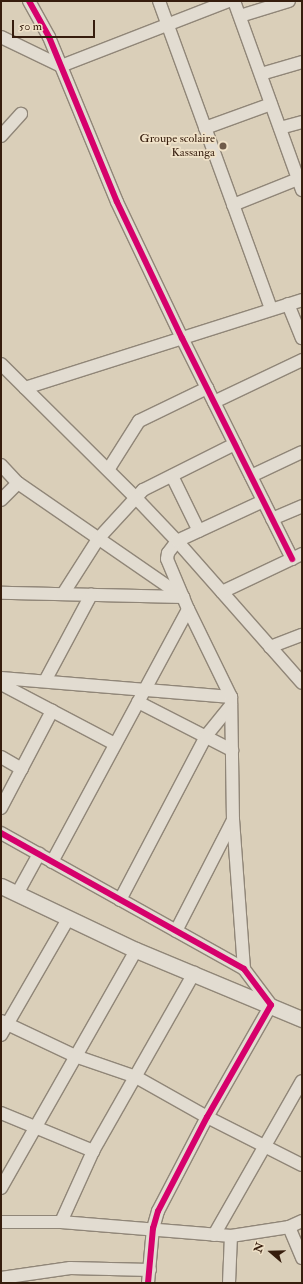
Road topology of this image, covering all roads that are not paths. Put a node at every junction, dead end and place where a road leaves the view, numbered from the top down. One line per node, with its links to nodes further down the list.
1 (29, 1): 10 (street)
2 (159, 1): 7 (street)
3 (229, 1): 7 (street)
4 (234, 1): 6 (street)
5 (289, 1): 6 (street)
6 (240, 16): 11 (street)
7 (168, 25): 10 (street); 15 (street)
8 (1, 37): 10 (street)
9 (302, 62): 11 (street)
10 (61, 66): 23 (street)
11 (261, 74): 12 (street)
12 (271, 104): 15 (street); 16 (street)
13 (21, 114): 17 (street)
14 (302, 122): 16 (street)
15 (205, 128): 19 (street)
16 (280, 128): 18 (street)
17 (1, 136)
18 (301, 187): 19 (street)
19 (233, 205): 22 (street)
20 (302, 300): 21 (street)
21 (288, 304): 22 (street); 24 (street)
22 (271, 309): 23 (street)
23 (182, 338): 27 (street); 28 (street)
24 (302, 338)
25 (302, 360): 29 (street)
26 (1, 364): 27 (street)
27 (25, 388): 33 (street)
28 (207, 388): 29 (street); 33 (street)
29 (214, 402): 30 (street)
30 (235, 444): 34 (street); 35 (street)
31 (302, 452): 35 (street)
32 (1, 466): 36 (street)
33 (108, 470): 37 (street)
34 (172, 476): 37 (street); 42 (street)
35 (251, 476): 39 (street)
36 (18, 483): 38 (street); 43 (street)
37 (136, 498): 43 (street); 44 (street)
38 (1, 500)
39 (263, 501): 41 (street); 42 (street)
40 (302, 506): 41 (street)
41 (272, 519): 45 (street)
42 (199, 531): 44 (street)
43 (98, 539): 48 (street); 50 (street)
44 (177, 541): 46 (street); 50 (street)
45 (299, 556): 46 (street)
46 (222, 592): 53 (street)
47 (1, 593): 48 (street)
48 (63, 594): 49 (street)
49 (91, 595): 50 (street); 56 (street)
50 (183, 597): 51 (street)
51 (188, 609): 58 (street); 59 (street)
52 (302, 635): 53 (street)
53 (270, 647): 55 (street)
54 (1, 678): 56 (street)
55 (300, 678)
56 (45, 682): 58 (street)
57 (1, 684): 61 (street)
58 (144, 690): 59 (street); 60 (street)
59 (231, 701): 62 (street); 64 (street)
60 (138, 702): 62 (street); 63 (street)
61 (52, 711): 63 (street); 66 (street)
62 (206, 736): 64 (street); 74 (street)
63 (115, 744): 71 (street)
64 (232, 750): 68 (street)
65 (1, 757): 66 (street)
66 (22, 769): 67 (street)
67 (1, 808)
68 (233, 820): 76 (street); 78 (street)
69 (1, 833): 70 (street)
70 (39, 854): 71 (street); 73 (street)
71 (52, 862): 74 (street)
72 (2, 889): 73 (street)
73 (18, 894): 75 (street)
74 (120, 900): 76 (street)
75 (68, 919): 77 (street); 82 (street)
76 (176, 931): 78 (street)
77 (136, 950): 79 (street); 83 (street)
78 (244, 969): 80 (street)
79 (194, 973): 80 (street); 84 (street)
80 (271, 1005): 81 (street); 87 (street)
81 (302, 1019)
82 (3, 1027): 83 (street)
83 (75, 1056): 84 (street); 88 (street)
84 (136, 1077): 87 (street); 90 (street)
85 (302, 1081): 89 (street)
86 (1, 1113): 88 (street)
87 (207, 1117): 89 (street); 97 (street)
88 (35, 1128): 90 (street); 92 (street)
89 (264, 1146): 91 (street); 98 (street)
90 (93, 1151): 95 (street)
91 (302, 1165)
92 (1, 1188)
93 (302, 1221): 96 (street)
94 (1, 1222): 95 (street)
95 (61, 1222): 97 (street)
96 (289, 1227): 99 (street); 100 (street)
97 (153, 1228): 98 (street); 101 (street)
98 (214, 1235): 99 (street)
99 (231, 1236): 104 (street)
100 (302, 1258)
101 (150, 1270): 102 (street); 103 (street)
102 (1, 1278)
103 (148, 1283)
104 (229, 1283)

